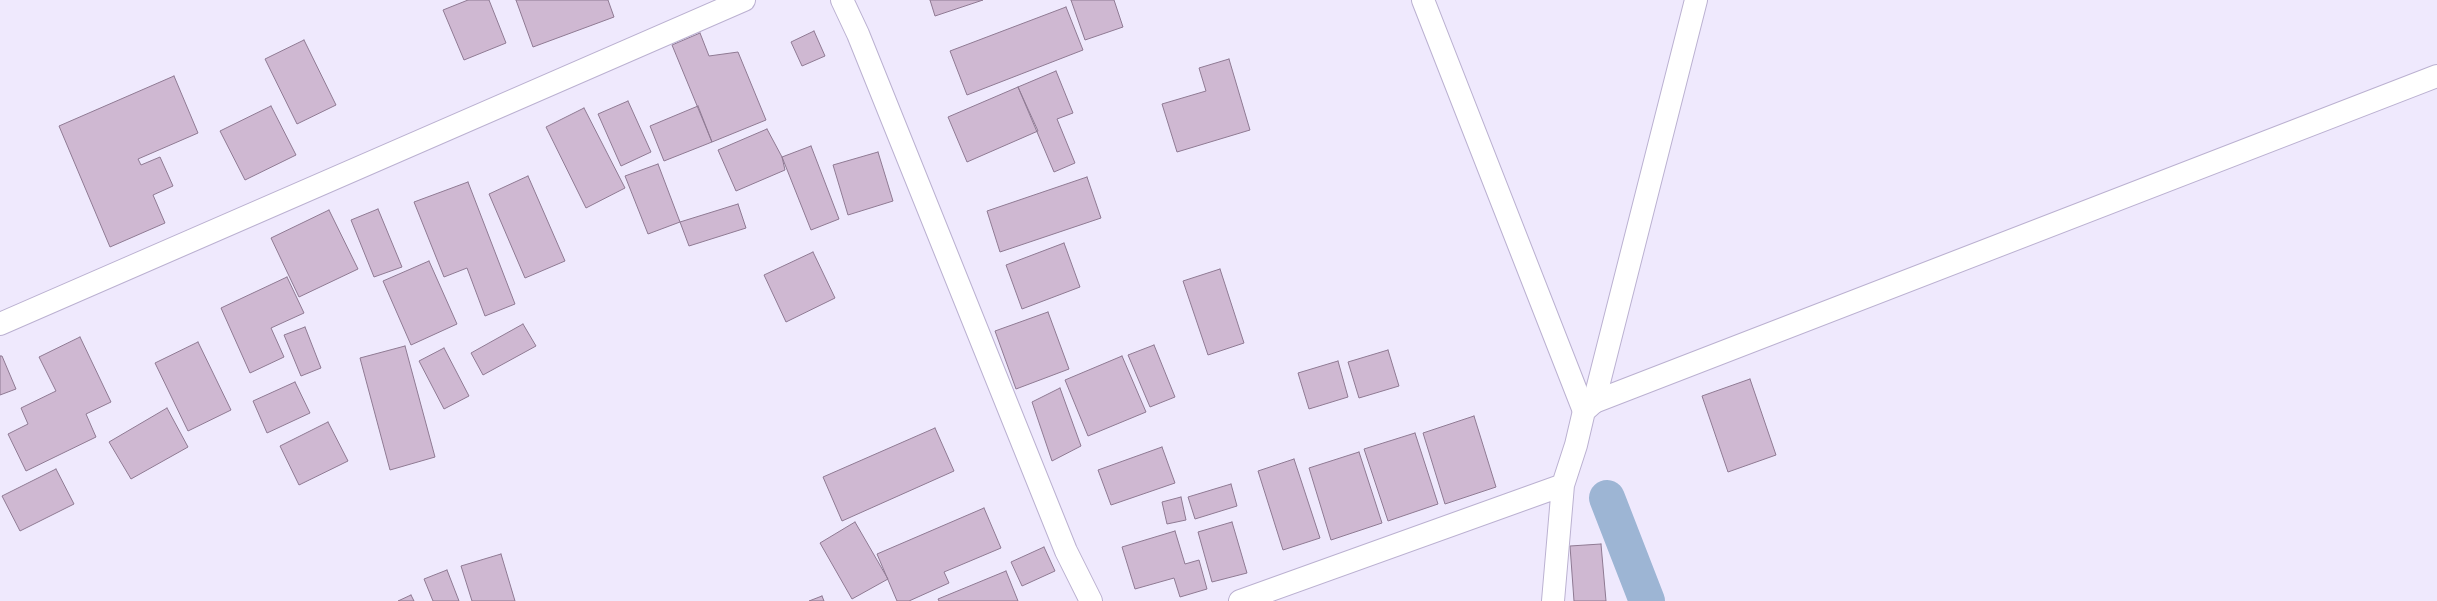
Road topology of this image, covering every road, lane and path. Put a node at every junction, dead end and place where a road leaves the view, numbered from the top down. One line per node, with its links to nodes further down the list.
1 (744, 0): 6 (street)
2 (842, 0): 9 (street)
3 (1423, 0): 7 (street)
4 (1696, 0): 7 (street)
5 (2437, 76): 7 (street)
6 (0, 324)
7 (1589, 407): 8 (street)
8 (1563, 485): 10 (street); 11 (street)
9 (1091, 601)
10 (1240, 601)
11 (1554, 601)

